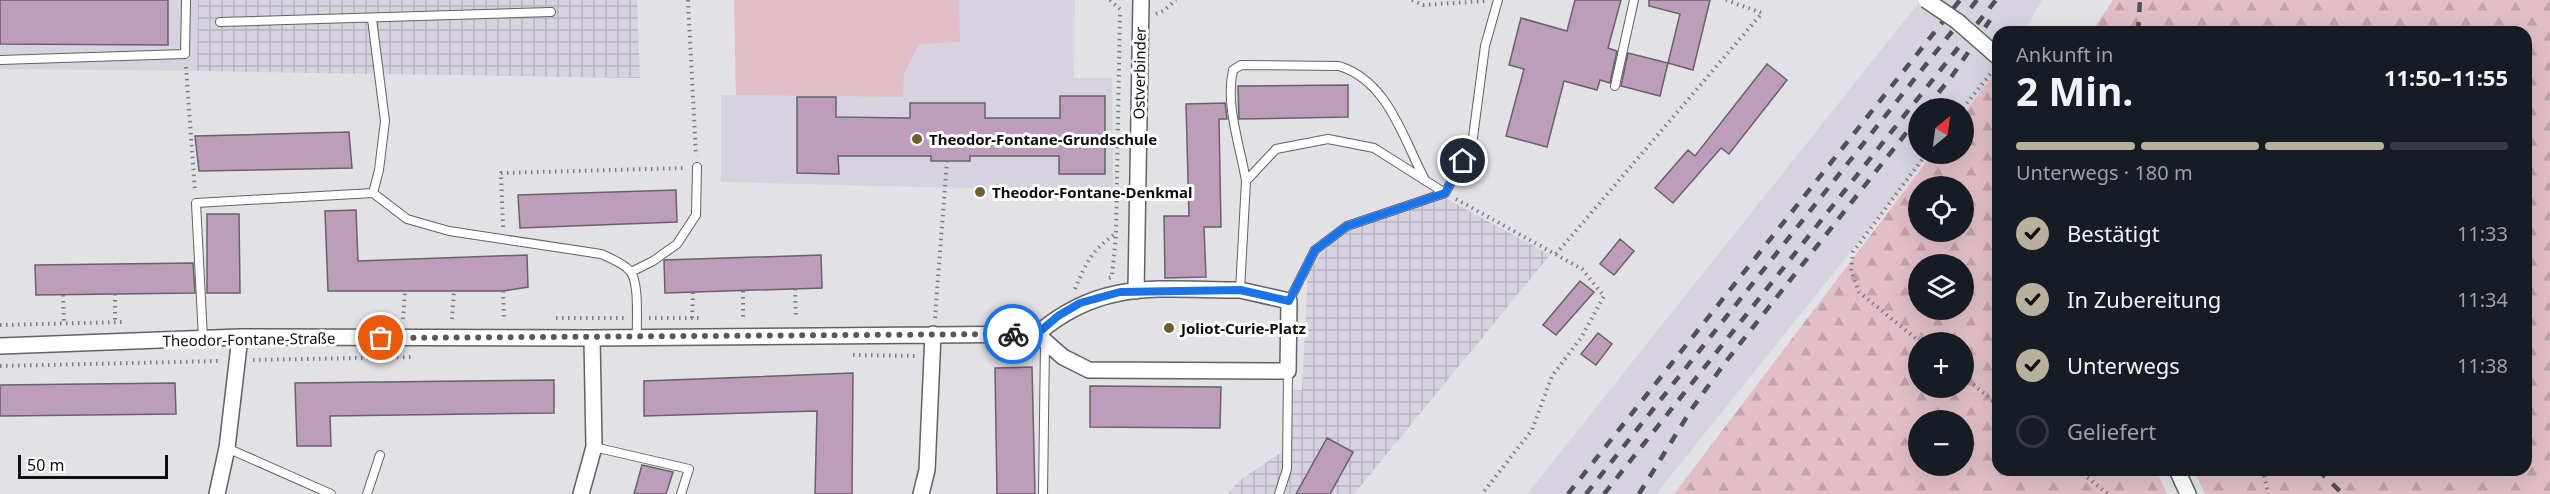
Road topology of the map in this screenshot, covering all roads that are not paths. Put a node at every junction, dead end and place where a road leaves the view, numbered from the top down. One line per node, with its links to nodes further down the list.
1 (186, 0): 10 (lane)
2 (1141, 0): 19 (street, Ostverbinder)
3 (1498, 0): 16 (lane)
4 (1634, 0): 11 (lane)
5 (1926, 0): 9 (street, bridge)
6 (551, 12): 7 (lane)
7 (372, 19): 8 (lane); 15 (lane)
8 (220, 22)
9 (1992, 52)
10 (0, 60)
11 (1615, 86)
12 (697, 167): 17 (lane)
13 (1425, 180): 14 (lane); 14 (lane); 16 (lane)
14 (1246, 181): 18 (lane)
15 (373, 193): 17 (lane); 24 (lane)
16 (1445, 193): 20 (lane)
17 (631, 272): 23 (lane)
18 (1240, 290): 19 (street); 20 (street)
19 (1136, 291): 26 (street)
20 (1289, 301): 28 (street)
21 (933, 334): 23 (street, Theodor-Fontane-Straße); 26 (street, Theodor-Fontane-Straße); 38 (street)
22 (240, 337): 24 (street, Theodor-Fontane-Straße); 25 (street, Theodor-Fontane-Straße); 30 (street)
23 (637, 337): 25 (street, Theodor-Fontane-Straße)
24 (203, 338): 27 (street, Theodor-Fontane-Straße)
25 (592, 338): 29 (street)
26 (1041, 338): 28 (street); 39 (lane)
27 (0, 346)
28 (1288, 371): 40 (lane)
29 (594, 447): 36 (street); 37 (lane)
30 (227, 448): 33 (street); 34 (lane)
31 (380, 455): 35 (lane)
32 (2180, 476): 41 (street)
33 (217, 494)
34 (332, 494)
35 (367, 494)
36 (581, 494)
37 (681, 494)
38 (921, 494)
39 (1043, 494)
40 (1279, 494)
41 (2188, 494)

